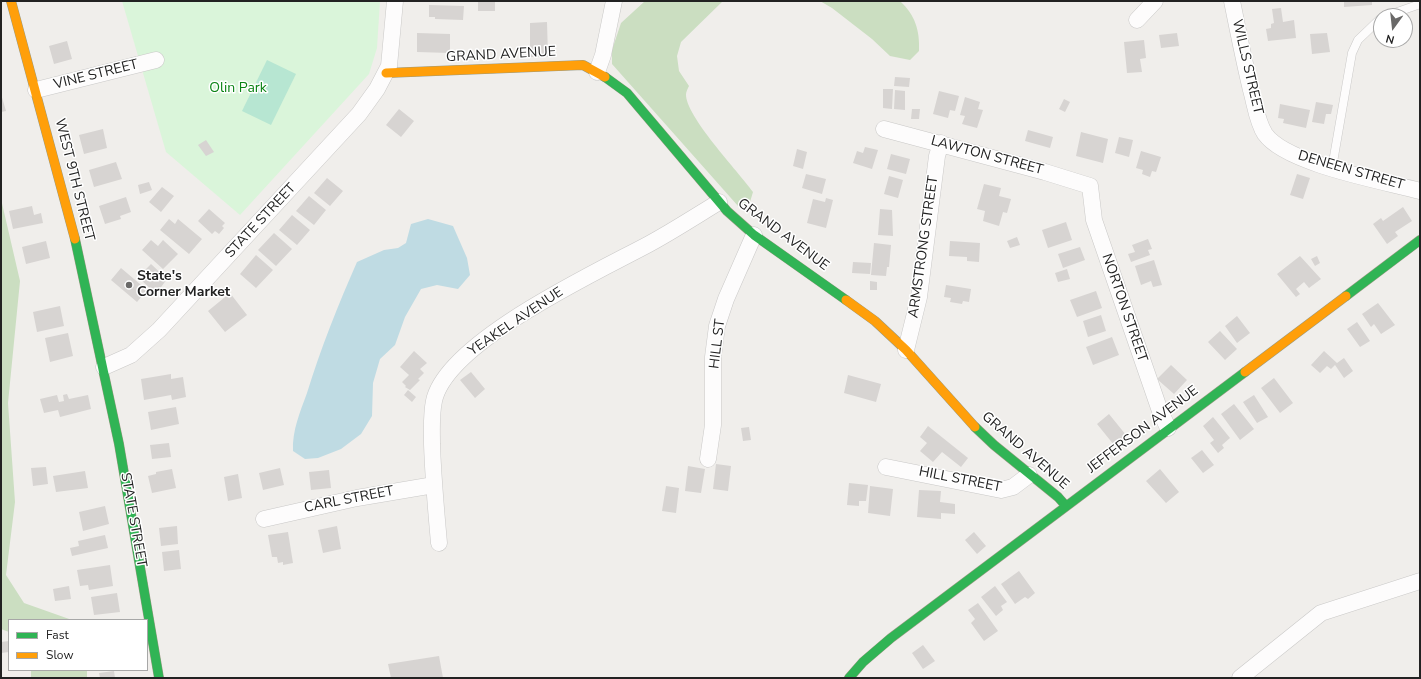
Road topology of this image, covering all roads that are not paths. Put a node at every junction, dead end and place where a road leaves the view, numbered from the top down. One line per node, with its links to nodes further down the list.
1 (11, 1): 13 (street, WEST 9TH STREET)
2 (396, 1): 12 (street, STATE STREET)
3 (614, 1): 11 (street)
4 (1155, 1): 8 (street)
5 (1232, 1): 15 (street, WILLS STREET)
6 (1420, 4): 7 (lane)
7 (1409, 8)
8 (1137, 20)
9 (1373, 26): 17 (lane)
10 (156, 60): 13 (street, VINE STREET)
11 (597, 72): 12 (street, GRAND AVENUE); 20 (street, GRAND AVENUE)
12 (386, 73): 24 (street, STATE STREET)
13 (36, 90): 24 (street, WEST 9TH STREET)
14 (884, 128): 16 (street, LAWTON STREET)
15 (1264, 133): 17 (street, DENEEN STREET)
16 (940, 143): 18 (street, LAWTON STREET); 23 (street, ARMSTRONG STREET)
17 (1332, 168): 19 (street, DENEEN STREET)
18 (1090, 186): 25 (street, NORTON STREET)
19 (1420, 191)
20 (719, 202): 21 (street, GRAND AVENUE); 29 (street, YEAKEL AVENUE)
21 (754, 235): 23 (street, GRAND AVENUE); 26 (street, HILL ST)
22 (1420, 240): 25 (street, JEFFERSON AVENUE)
23 (906, 350): 28 (street, GRAND AVENUE)
24 (104, 367): 34 (street, STATE STREET)
25 (1168, 428): 30 (street, JEFFERSON AVENUE)
26 (708, 459)
27 (886, 467): 28 (street, HILL STREET)
28 (1029, 475): 30 (street, GRAND AVENUE)
29 (434, 485): 31 (street, CARL STREET); 32 (street, YEAKEL AVENUE)
30 (1066, 506): 35 (street, JEFFERSON AVENUE)
31 (264, 519)
32 (439, 543)
33 (1420, 581): 36 (street)
34 (159, 678)
35 (849, 678)
36 (1240, 678)

